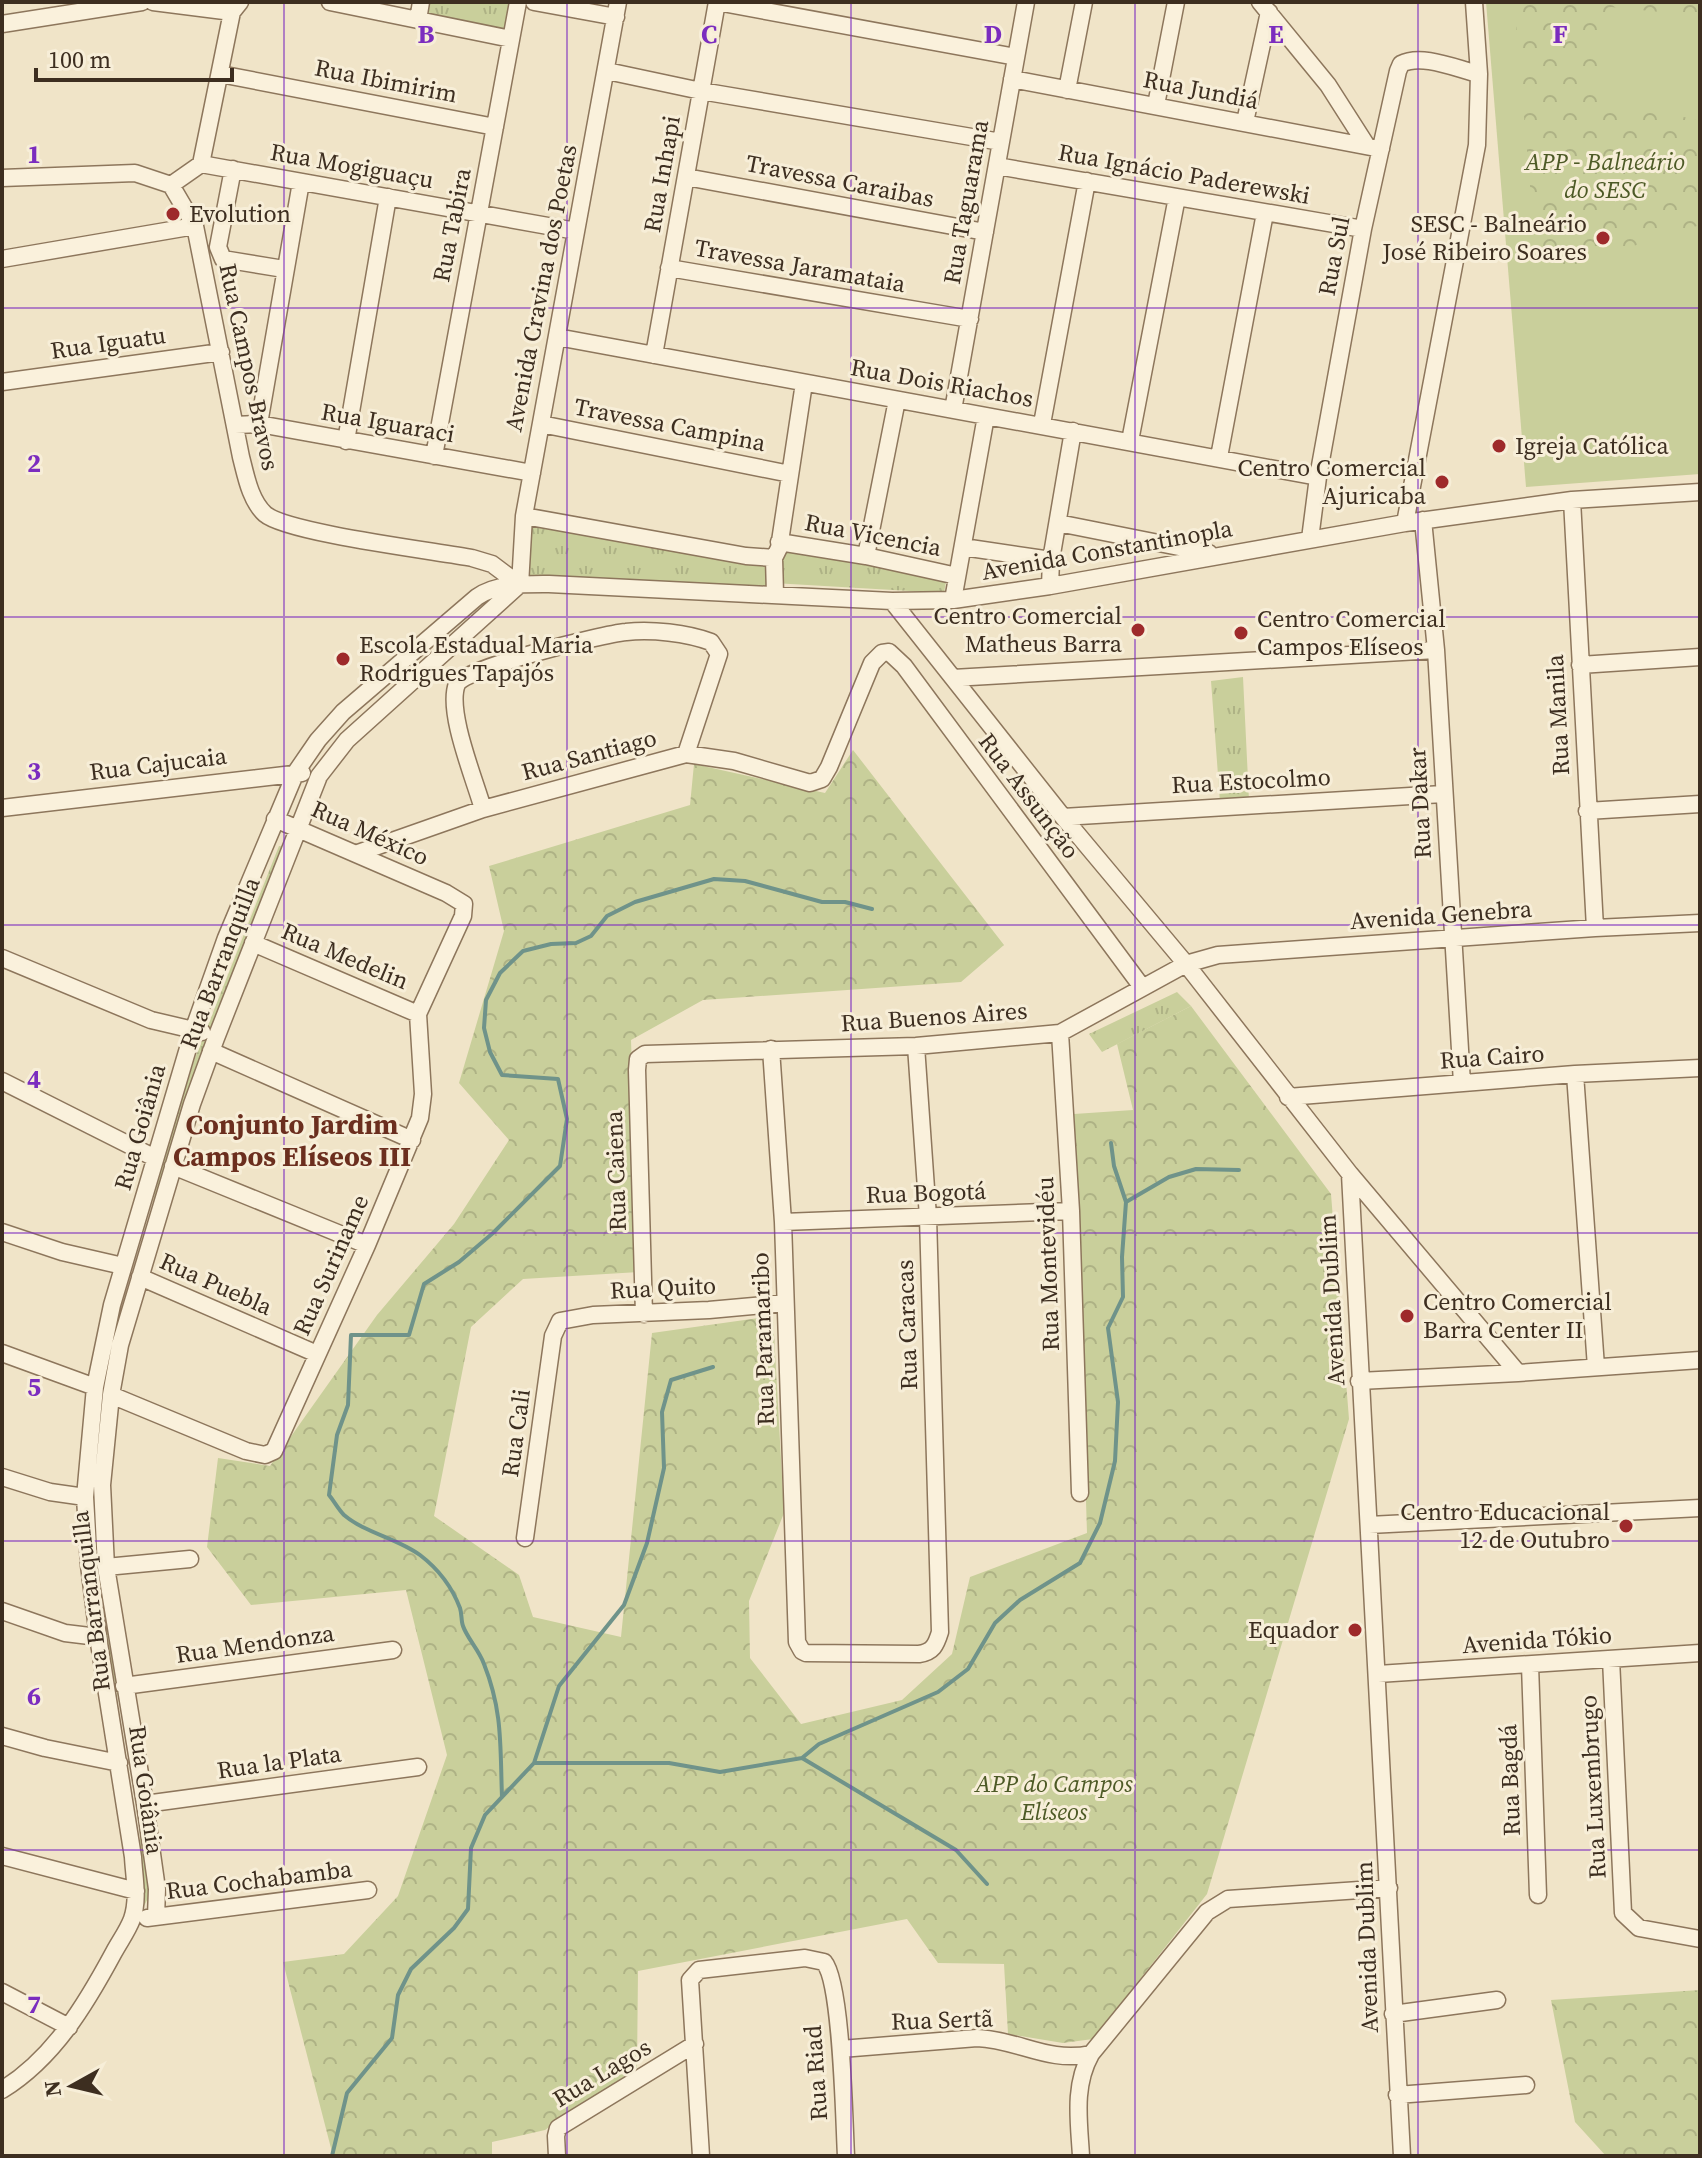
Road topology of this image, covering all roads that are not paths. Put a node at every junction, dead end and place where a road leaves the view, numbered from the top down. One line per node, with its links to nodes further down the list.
1 (142, 2): 16 (street)
2 (153, 2): 12 (street)
3 (330, 2): 15 (street)
4 (421, 2): 15 (street)
5 (518, 2): 17 (street, Rua Tabira)
6 (534, 2): 14 (street)
7 (717, 2): 18 (street); 24 (street, Rua Inhapi)
8 (1026, 2): 18 (street, Rua Taguarama)
9 (1084, 2): 23 (street)
10 (1176, 2): 25 (street)
11 (1474, 2): 21 (street)
12 (236, 7): 20 (street)
13 (1264, 7): 26 (street); 29 (street)
14 (617, 9): 19 (street, Avenida Cravina dos Poetas)
15 (418, 20): 17 (street)
16 (2, 24)
17 (511, 39): 27 (street, Rua Tabira)
18 (1016, 57): 22 (street, Rua Taguarama)
19 (607, 71): 24 (street); 44 (street, Avenida Cravina dos Poetas)
20 (220, 74): 27 (street, Rua Ibimirim); 30 (street)
21 (1479, 74): 29 (street, Rua Sul); 75 (street)
22 (1012, 79): 23 (street, Rua Jundiá); 28 (street, Rua Taguarama)
23 (1067, 90): 25 (street, Rua Jundiá)
24 (701, 91): 28 (street); 33 (street, Rua Inhapi)
25 (1156, 105): 26 (street, Rua Jundiá)
26 (1245, 122): 29 (street, Rua Jundiá)
27 (495, 127): 41 (street, Rua Tabira)
28 (1001, 142): 31 (street, Rua Taguarama)
29 (1374, 148): 43 (street, Rua Sul)
30 (201, 164): 32 (street, Rua Mogiguaçu); 37 (street)
31 (997, 166): 35 (street, Rua Ignácio Paderewski); 45 (street, Rua Taguarama)
32 (233, 169): 36 (street, Rua Mogiguaçu); 48 (street)
33 (686, 177): 45 (street, Travessa Caraibas); 47 (street, Rua Inhapi)
34 (2, 178): 37 (street)
35 (1087, 181): 39 (street, Rua Ignácio Paderewski); 60 (street)
36 (301, 182): 38 (street, Rua Mogiguaçu); 48 (street)
37 (171, 185): 42 (street, Rua Campos Bravos)
38 (388, 197): 41 (street, Rua Mogiguaçu); 63 (street)
39 (1177, 197): 40 (street, Rua Ignácio Paderewski); 64 (street)
40 (1265, 213): 43 (street, Rua Ignácio Paderewski); 66 (street)
41 (479, 214): 44 (street, Rua Mogiguaçu); 65 (street, Rua Tabira)
42 (195, 226): 46 (street); 51 (street, Rua Campos Bravos)
43 (1363, 229): 69 (street, Rua Sul)
44 (576, 231): 50 (street, Avenida Cravina dos Poetas)
45 (985, 232): 49 (street, Rua Taguarama)
46 (2, 259)
47 (669, 268): 49 (street, Travessa Jaramataia); 52 (street, Rua Inhapi)
48 (284, 269): 58 (street)
49 (970, 319): 56 (street, Rua Taguarama)
50 (557, 337): 52 (street, Rua Dois Riachos); 59 (street, Avenida Cravina dos Poetas)
51 (221, 352): 53 (street, Rua Iguatu); 61 (street, Rua Campos Bravos)
52 (654, 355): 54 (street, Rua Dois Riachos)
53 (2, 382)
54 (804, 383): 55 (street, Rua Dois Riachos); 68 (street)
55 (897, 400): 56 (street, Rua Dois Riachos); 80 (street)
56 (953, 410): 57 (street, Rua Dois Riachos)
57 (986, 416): 60 (street, Rua Dois Riachos); 77 (street)
58 (259, 424): 61 (street, Rua Iguaraci); 63 (street, Rua Iguaraci)
59 (541, 424): 67 (street, Avenida Cravina dos Poetas); 68 (street, Travessa Campina)
60 (1042, 424): 62 (street, Rua Dois Riachos)
61 (235, 425): 83 (street, Rua Campos Bravos)
62 (1073, 431): 64 (street, Rua Dois Riachos); 74 (street)
63 (346, 441): 65 (street, Rua Iguaraci)
64 (1130, 441): 66 (street, Rua Dois Riachos)
65 (434, 456): 67 (street, Rua Iguaraci)
66 (1219, 457): 69 (street, Rua Dois Riachos)
67 (532, 473): 72 (street, Avenida Cravina dos Poetas)
68 (790, 474): 78 (street)
69 (1318, 477): 76 (street, Rua Sul)
70 (1700, 492): 71 (street, Avenida Constantinopla)
71 (1572, 500): 73 (street, Avenida Constantinopla); 91 (street, Rua Manila)
72 (524, 516): 78 (street, Rua Vicencia); 83 (street, Avenida Cravina dos Poetas)
73 (1423, 520): 75 (street, Avenida Constantinopla); 88 (street, Rua Dakar)
74 (1058, 523): 79 (street); 81 (street)
75 (1405, 523): 76 (street, Avenida Constantinopla)
76 (1310, 539): 79 (street, Avenida Constantinopla)
77 (963, 547): 81 (street); 82 (street)
78 (777, 550): 80 (street, Rua Vicencia); 85 (street)
79 (1220, 555): 84 (street, Avenida Constantinopla)
80 (866, 556): 82 (street, Rua Vicencia)
81 (1051, 560): 84 (street)
82 (957, 576): 86 (street)
83 (520, 585): 85 (street, Avenida Constantinopla); 94 (street, Rua Goiânia); 95 (street)
84 (1050, 586): 86 (street, Avenida Constantinopla)
85 (775, 594): 87 (street, Avenida Constantinopla)
86 (953, 600): 87 (street, Avenida Constantinopla)
87 (892, 601): 92 (street)
88 (1436, 650): 92 (street); 96 (street, Rua Dakar)
89 (1700, 657): 91 (street)
90 (872, 663): 93 (street, Rua Santiago); 112 (street, Rua Assunção)
91 (1580, 665): 100 (street, Rua Manila)
92 (953, 678): 101 (street)
93 (686, 754): 99 (street, Rua Santiago); 99 (street)
94 (296, 772): 95 (street, Rua Cajucaia); 98 (street, Rua Cajucaia); 102 (street, Rua Goiânia)
95 (319, 776): 103 (street)
96 (1443, 794): 101 (street, Rua Estocolmo); 108 (street, Rua Dakar)
97 (1700, 804): 100 (street)
98 (2, 808)
99 (483, 809): 104 (street, Rua Santiago)
100 (1587, 811): 107 (street, Rua Manila)
101 (1063, 817): 111 (street)
102 (275, 819): 103 (street, Rua México); 114 (street, Rua Goiânia)
103 (299, 828): 104 (street, Rua México); 109 (street, Rua Barranquilla)
104 (358, 853): 105 (street, Rua México)
105 (446, 893): 113 (street, Rua Suriname)
106 (1700, 923): 107 (street, Avenida Genebra)
107 (1595, 928): 108 (street, Avenida Genebra)
108 (1453, 939): 111 (street, Avenida Genebra); 123 (street, Rua Dakar)
109 (253, 943): 113 (street, Rua Medelin); 116 (street, Rua Barranquilla)
110 (2, 958): 114 (street)
111 (1186, 964): 112 (street, Rua Buenos Aires); 125 (street)
112 (1142, 987): 115 (street, Rua Buenos Aires)
113 (418, 1014): 127 (street, Rua Suriname)
114 (194, 1028): 116 (street); 124 (street, Rua Goiânia)
115 (1060, 1033): 117 (street, Rua Buenos Aires); 131 (street, Rua Montevidéu)
116 (213, 1044): 126 (street, Rua Barranquilla); 127 (street)
117 (916, 1046): 118 (street, Rua Buenos Aires); 132 (street, Rua Caracas)
118 (771, 1049): 119 (street, Rua Buenos Aires); 133 (street, Rua Paramaribo)
119 (668, 1051): 139 (street, Rua Caiena)
120 (1700, 1068): 121 (street, Rua Cairo)
121 (1575, 1074): 123 (street, Rua Cairo); 144 (street)
122 (2, 1081): 128 (street)
123 (1462, 1083): 125 (street, Rua Cairo)
124 (173, 1097): 126 (street); 128 (street, Rua Goiânia)
125 (1288, 1097): 130 (street)
126 (192, 1104): 129 (street, Rua Barranquilla)
127 (412, 1140): 135 (street, Rua Suriname)
128 (155, 1158): 136 (street, Rua Goiânia)
129 (173, 1166): 135 (street); 137 (street, Rua Barranquilla)
130 (1350, 1174): 145 (street); 146 (street, Avenida Dublim)
131 (1071, 1211): 132 (street, Rua Bogotá); 151 (street, Rua Montevidéu)
132 (928, 1217): 133 (street, Rua Bogotá); 158 (street, Rua Caracas)
133 (783, 1222): 138 (street, Rua Paramaribo)
134 (2, 1232): 136 (street)
135 (367, 1245): 142 (street, Rua Suriname)
136 (123, 1266): 147 (street, Rua Goiânia)
137 (140, 1277): 142 (street, Rua Puebla); 148 (street, Rua Barranquilla)
138 (785, 1303): 139 (street, Rua Quito); 158 (street, Rua Paramaribo)
139 (644, 1314): 140 (street, Rua Quito)
140 (553, 1336): 154 (street, Rua Cali)
141 (2, 1353): 147 (street)
142 (317, 1354): 148 (street, Rua Suriname)
143 (1700, 1360): 144 (street)
144 (1596, 1367): 145 (street)
145 (1518, 1373): 146 (street)
146 (1359, 1381): 153 (street, Avenida Dublim)
147 (95, 1387): 150 (street, Rua Goiânia)
148 (111, 1395): 150 (street, Rua Barranquilla)
149 (2, 1477): 150 (street)
150 (91, 1489): 156 (street, Rua Barranquilla); 159 (street, Rua Goiânia)
151 (1080, 1493)
152 (1700, 1508): 153 (street)
153 (1369, 1525): 164 (street, Avenida Dublim)
154 (525, 1538)
155 (190, 1559): 156 (street)
156 (106, 1567): 165 (street, Rua Barranquilla)
157 (2, 1611): 159 (street)
158 (797, 1628)
159 (98, 1637): 167 (street, Rua Goiânia)
160 (393, 1650): 165 (street, Rua Mendonza)
161 (1700, 1653): 162 (street, Avenida Tókio)
162 (1611, 1659): 163 (street, Avenida Tókio); 177 (street, Rua Luxembrugo)
163 (1530, 1665): 164 (street, Avenida Tókio); 174 (street, Rua Bagdá)
164 (1378, 1674): 171 (street, Avenida Dublim)
165 (124, 1686): 169 (street, Rua Barranquilla)
166 (2, 1736): 167 (street)
167 (119, 1763): 173 (street, Rua Goiânia)
168 (418, 1767): 169 (street, Rua la Plata)
169 (145, 1804): 175 (street, Rua Barranquilla)
170 (2, 1856): 173 (street)
171 (1389, 1888): 180 (street, Avenida Dublim); 184 (street)
172 (368, 1890): 175 (street, Rua Cochabamba)
173 (136, 1891): 176 (street, Rua Goiânia)
174 (1538, 1895)
175 (156, 1917): 176 (street, Rua Cochabamba)
176 (132, 1919): 181 (street, Rua Goiânia)
177 (1700, 1939)
178 (2, 1992): 181 (street)
179 (1497, 2000): 180 (street)
180 (1393, 2014): 187 (street, Avenida Dublim)
181 (69, 2027): 186 (street, Rua Goiânia)
182 (695, 2044): 183 (street, Rua Riad); 188 (street, Rua Lagos); 189 (street)
183 (841, 2049): 184 (street, Rua Sertã); 190 (street, Rua Riad)
184 (1091, 2054): 191 (street)
185 (1526, 2085): 187 (street)
186 (2, 2090)
187 (1397, 2095): 192 (street, Avenida Dublim)
188 (557, 2156)
189 (701, 2156)
190 (846, 2156)
191 (1081, 2156)
192 (1402, 2156)

